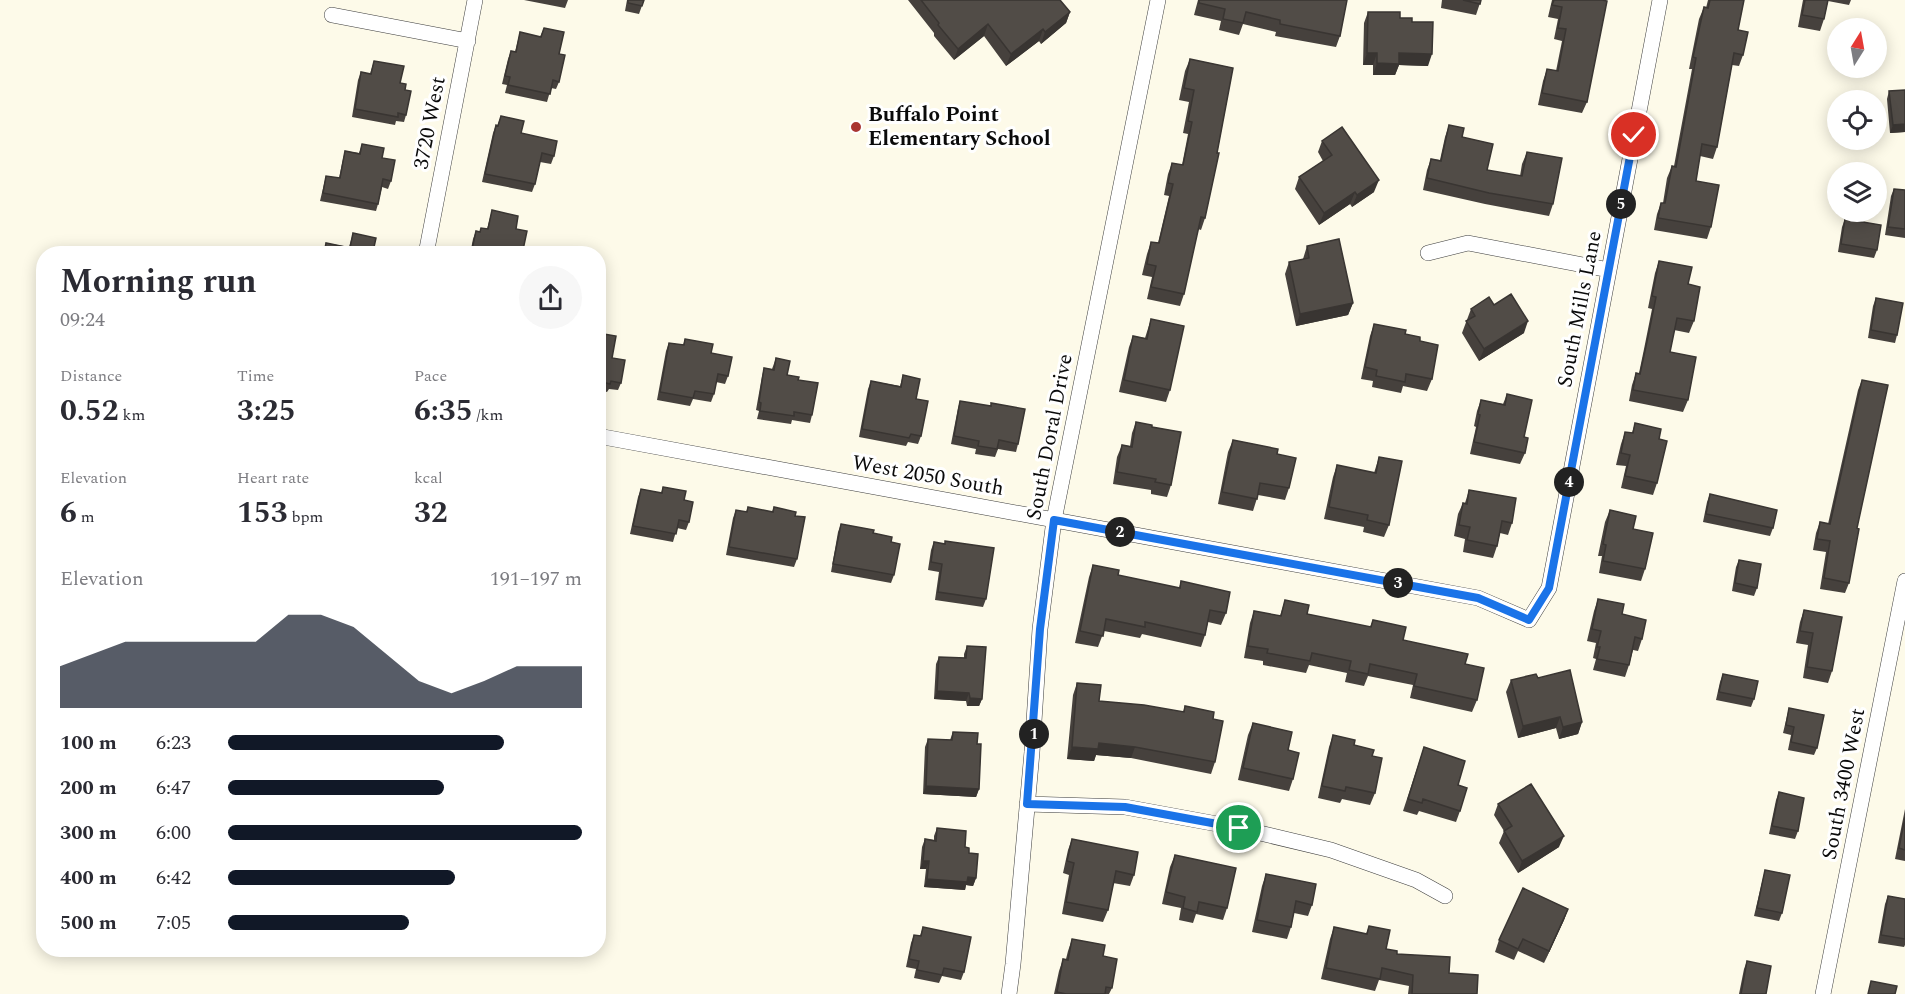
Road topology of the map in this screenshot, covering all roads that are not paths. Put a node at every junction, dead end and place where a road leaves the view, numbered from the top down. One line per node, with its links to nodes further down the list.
1 (476, 0): 5 (street, 3720 West)
2 (1158, 0): 10 (street, South Doral Drive)
3 (1660, 0): 8 (street, South Mills Lane)
4 (332, 15): 5 (street)
5 (468, 41): 6 (street, 3720 West)
6 (428, 246)
7 (1428, 253): 8 (street)
8 (1609, 270): 13 (street, South Mills Lane)
9 (606, 437): 10 (street, West 2050 South)
10 (1054, 520): 13 (street, West 2050 South); 14 (street, South Doral Drive)
11 (1905, 581): 12 (street, South 3400 West)
12 (1903, 604): 17 (street, South 3400 West)
13 (1529, 620)
14 (1027, 804): 15 (street); 16 (street, South Doral Drive)
15 (1445, 896)
16 (1009, 994)
17 (1823, 994)

